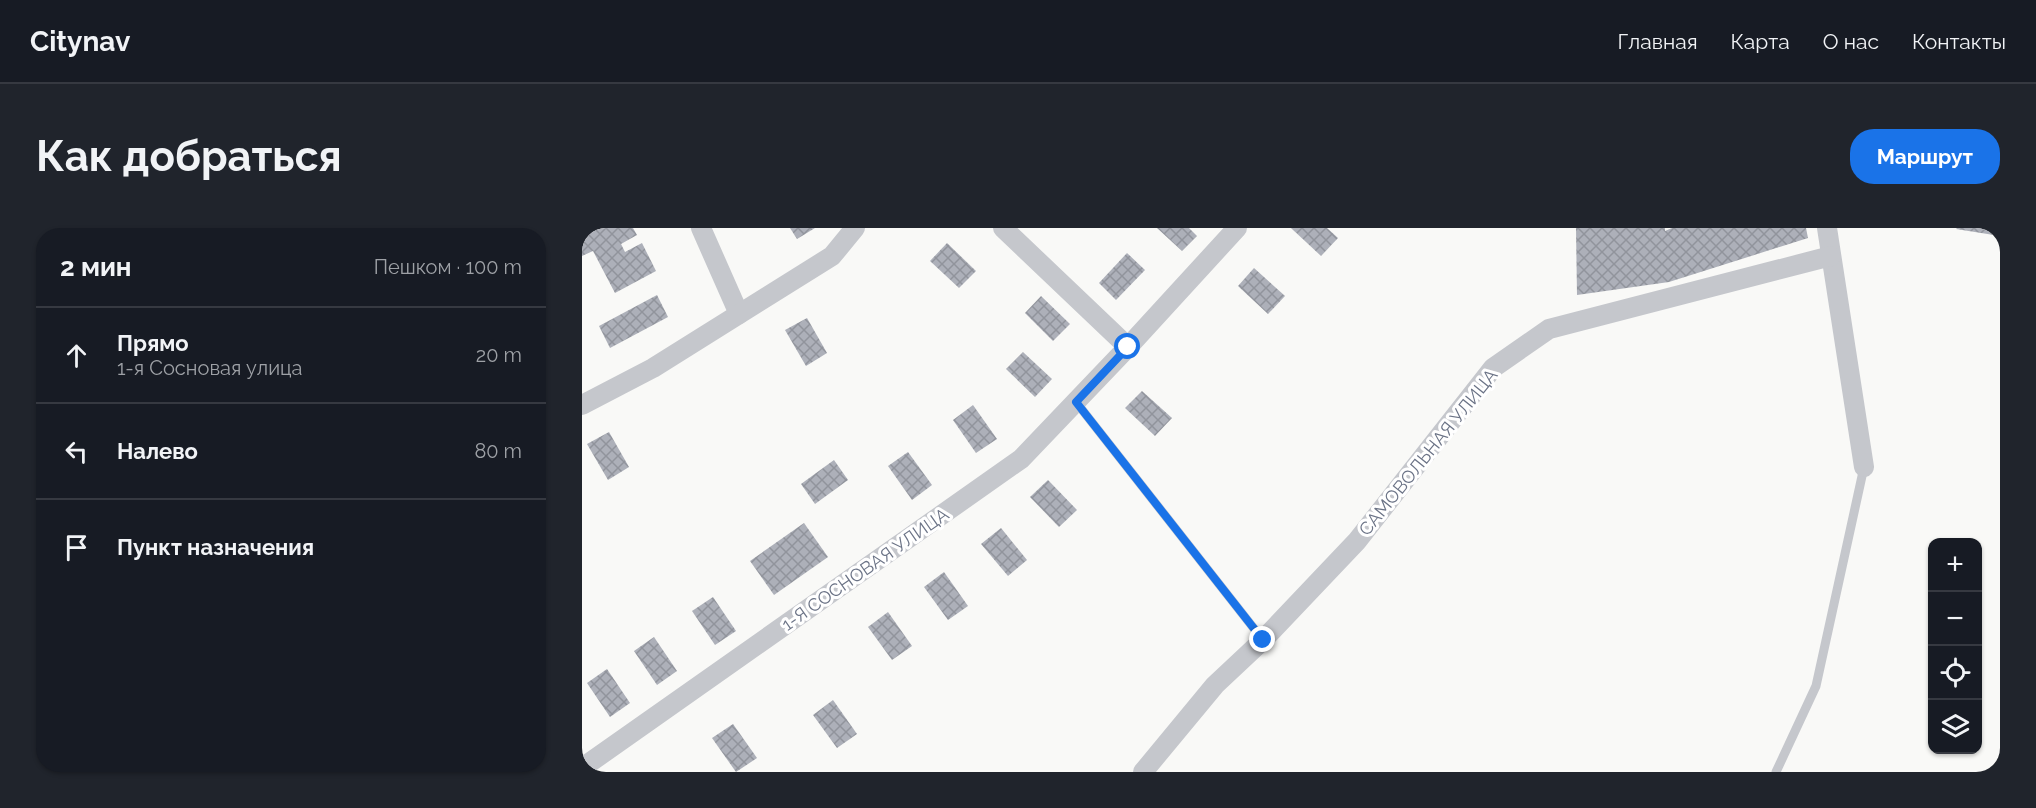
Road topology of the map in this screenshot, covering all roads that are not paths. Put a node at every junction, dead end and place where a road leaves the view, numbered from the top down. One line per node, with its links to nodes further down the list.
1 (700, 228): 7 (street)
2 (855, 228): 7 (street)
3 (1003, 228): 8 (street)
4 (1237, 228): 8 (street, 1-Я СОСНОВАЯ УЛИЦА)
5 (1827, 228): 6 (street)
6 (1831, 256): 11 (street); 12 (street, САМОВОЛЬНАЯ УЛИЦА)
7 (739, 314): 10 (street)
8 (1128, 347): 9 (street, 1-Я СОСНОВАЯ УЛИЦА)
9 (1076, 402): 12 (lane); 13 (street, 1-Я СОСНОВАЯ УЛИЦА)
10 (582, 405)
11 (1864, 467): 15 (lane)
12 (1263, 640): 14 (street, САМОВОЛЬНАЯ УЛИЦА)
13 (582, 768)
14 (1143, 772)
15 (1776, 772)

